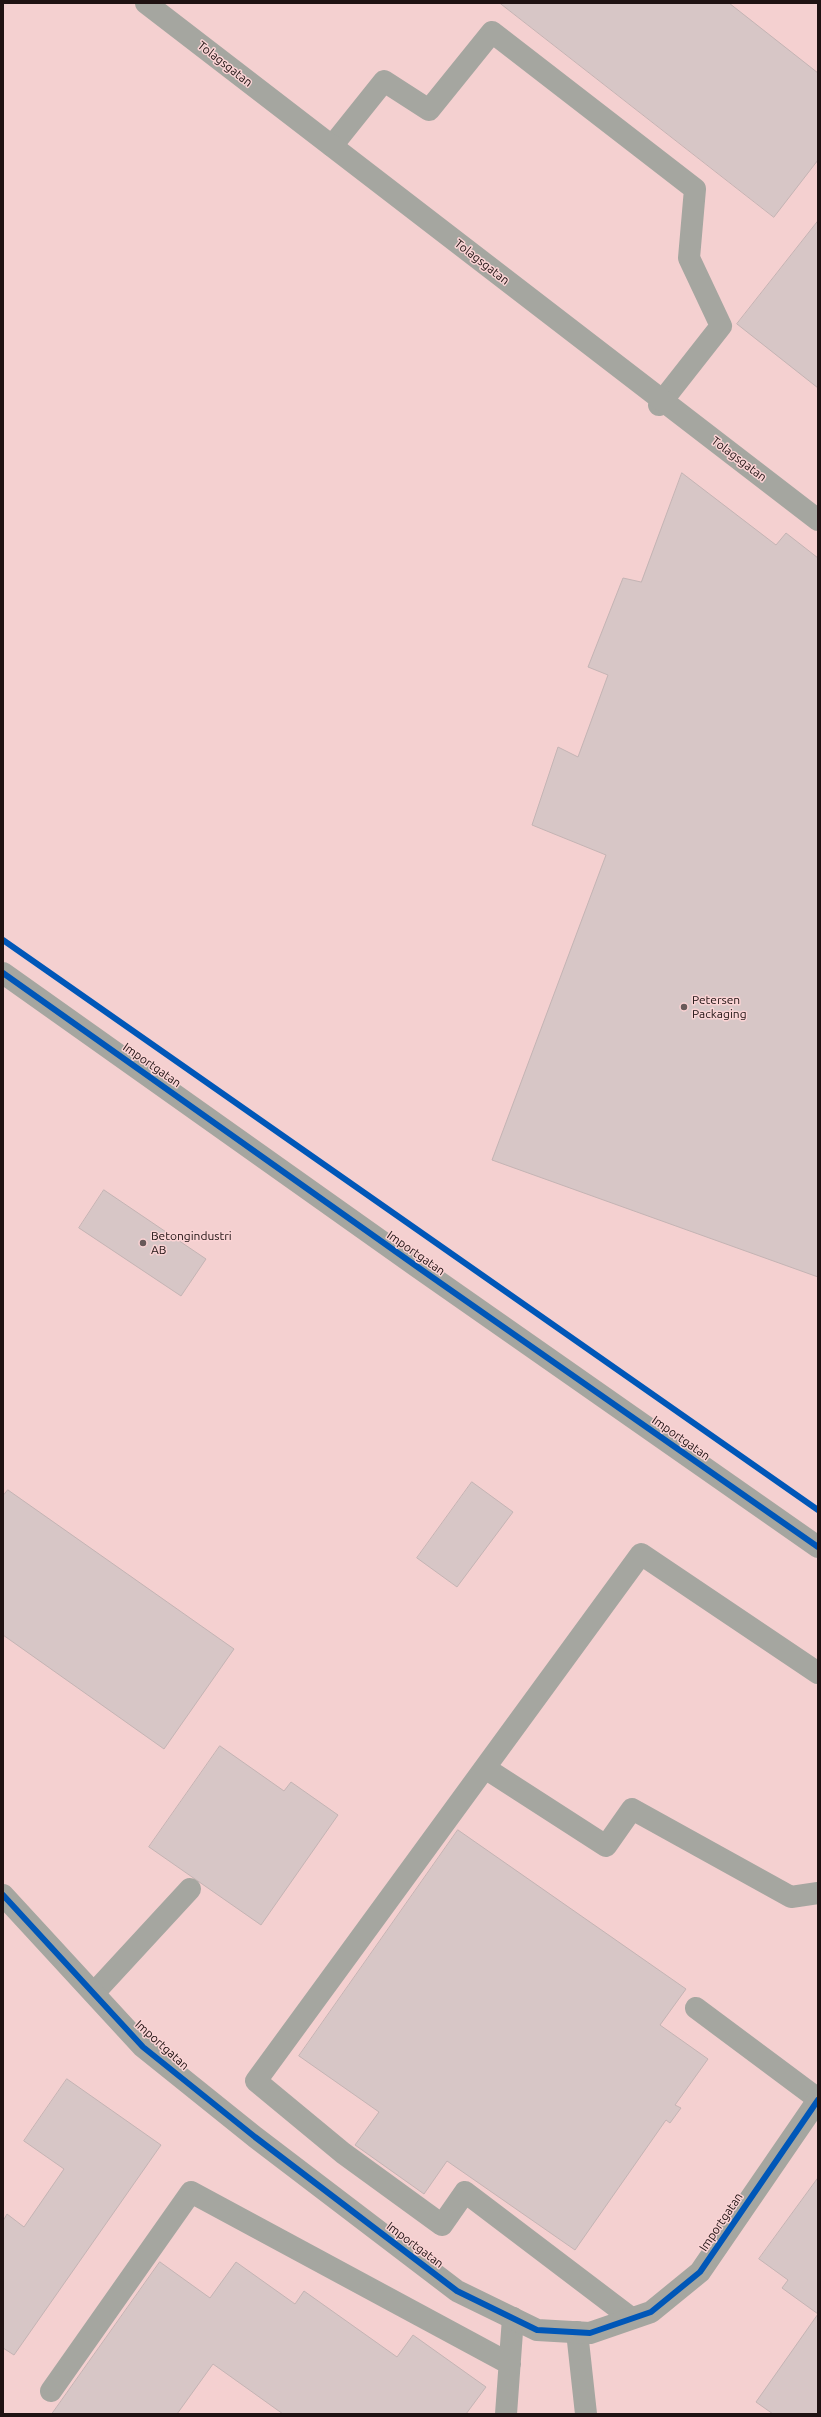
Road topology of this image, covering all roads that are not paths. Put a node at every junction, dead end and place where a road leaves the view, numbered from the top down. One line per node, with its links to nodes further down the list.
1 (146, 3): 2 (street, Tolagsgatan)
2 (332, 146): 3 (street, Tolagsgatan); 3 (street)
3 (661, 403): 4 (street, Tolagsgatan)
4 (818, 520)
5 (3, 973): 6 (street, Importgatan)
6 (818, 1547)
7 (818, 1673): 8 (street)
8 (485, 1768): 10 (street); 16 (street)
9 (190, 1889): 12 (street)
10 (818, 1893)
11 (4, 1898): 12 (street, Importgatan)
12 (94, 1993): 15 (street, Importgatan)
13 (696, 2008): 14 (street)
14 (818, 2100): 16 (street, Importgatan)
15 (513, 2318): 17 (street, Importgatan); 18 (street)
16 (631, 2318): 17 (street, Importgatan)
17 (577, 2332): 21 (street)
18 (510, 2364): 19 (street); 20 (street)
19 (51, 2391)
20 (506, 2414)
21 (586, 2414)

